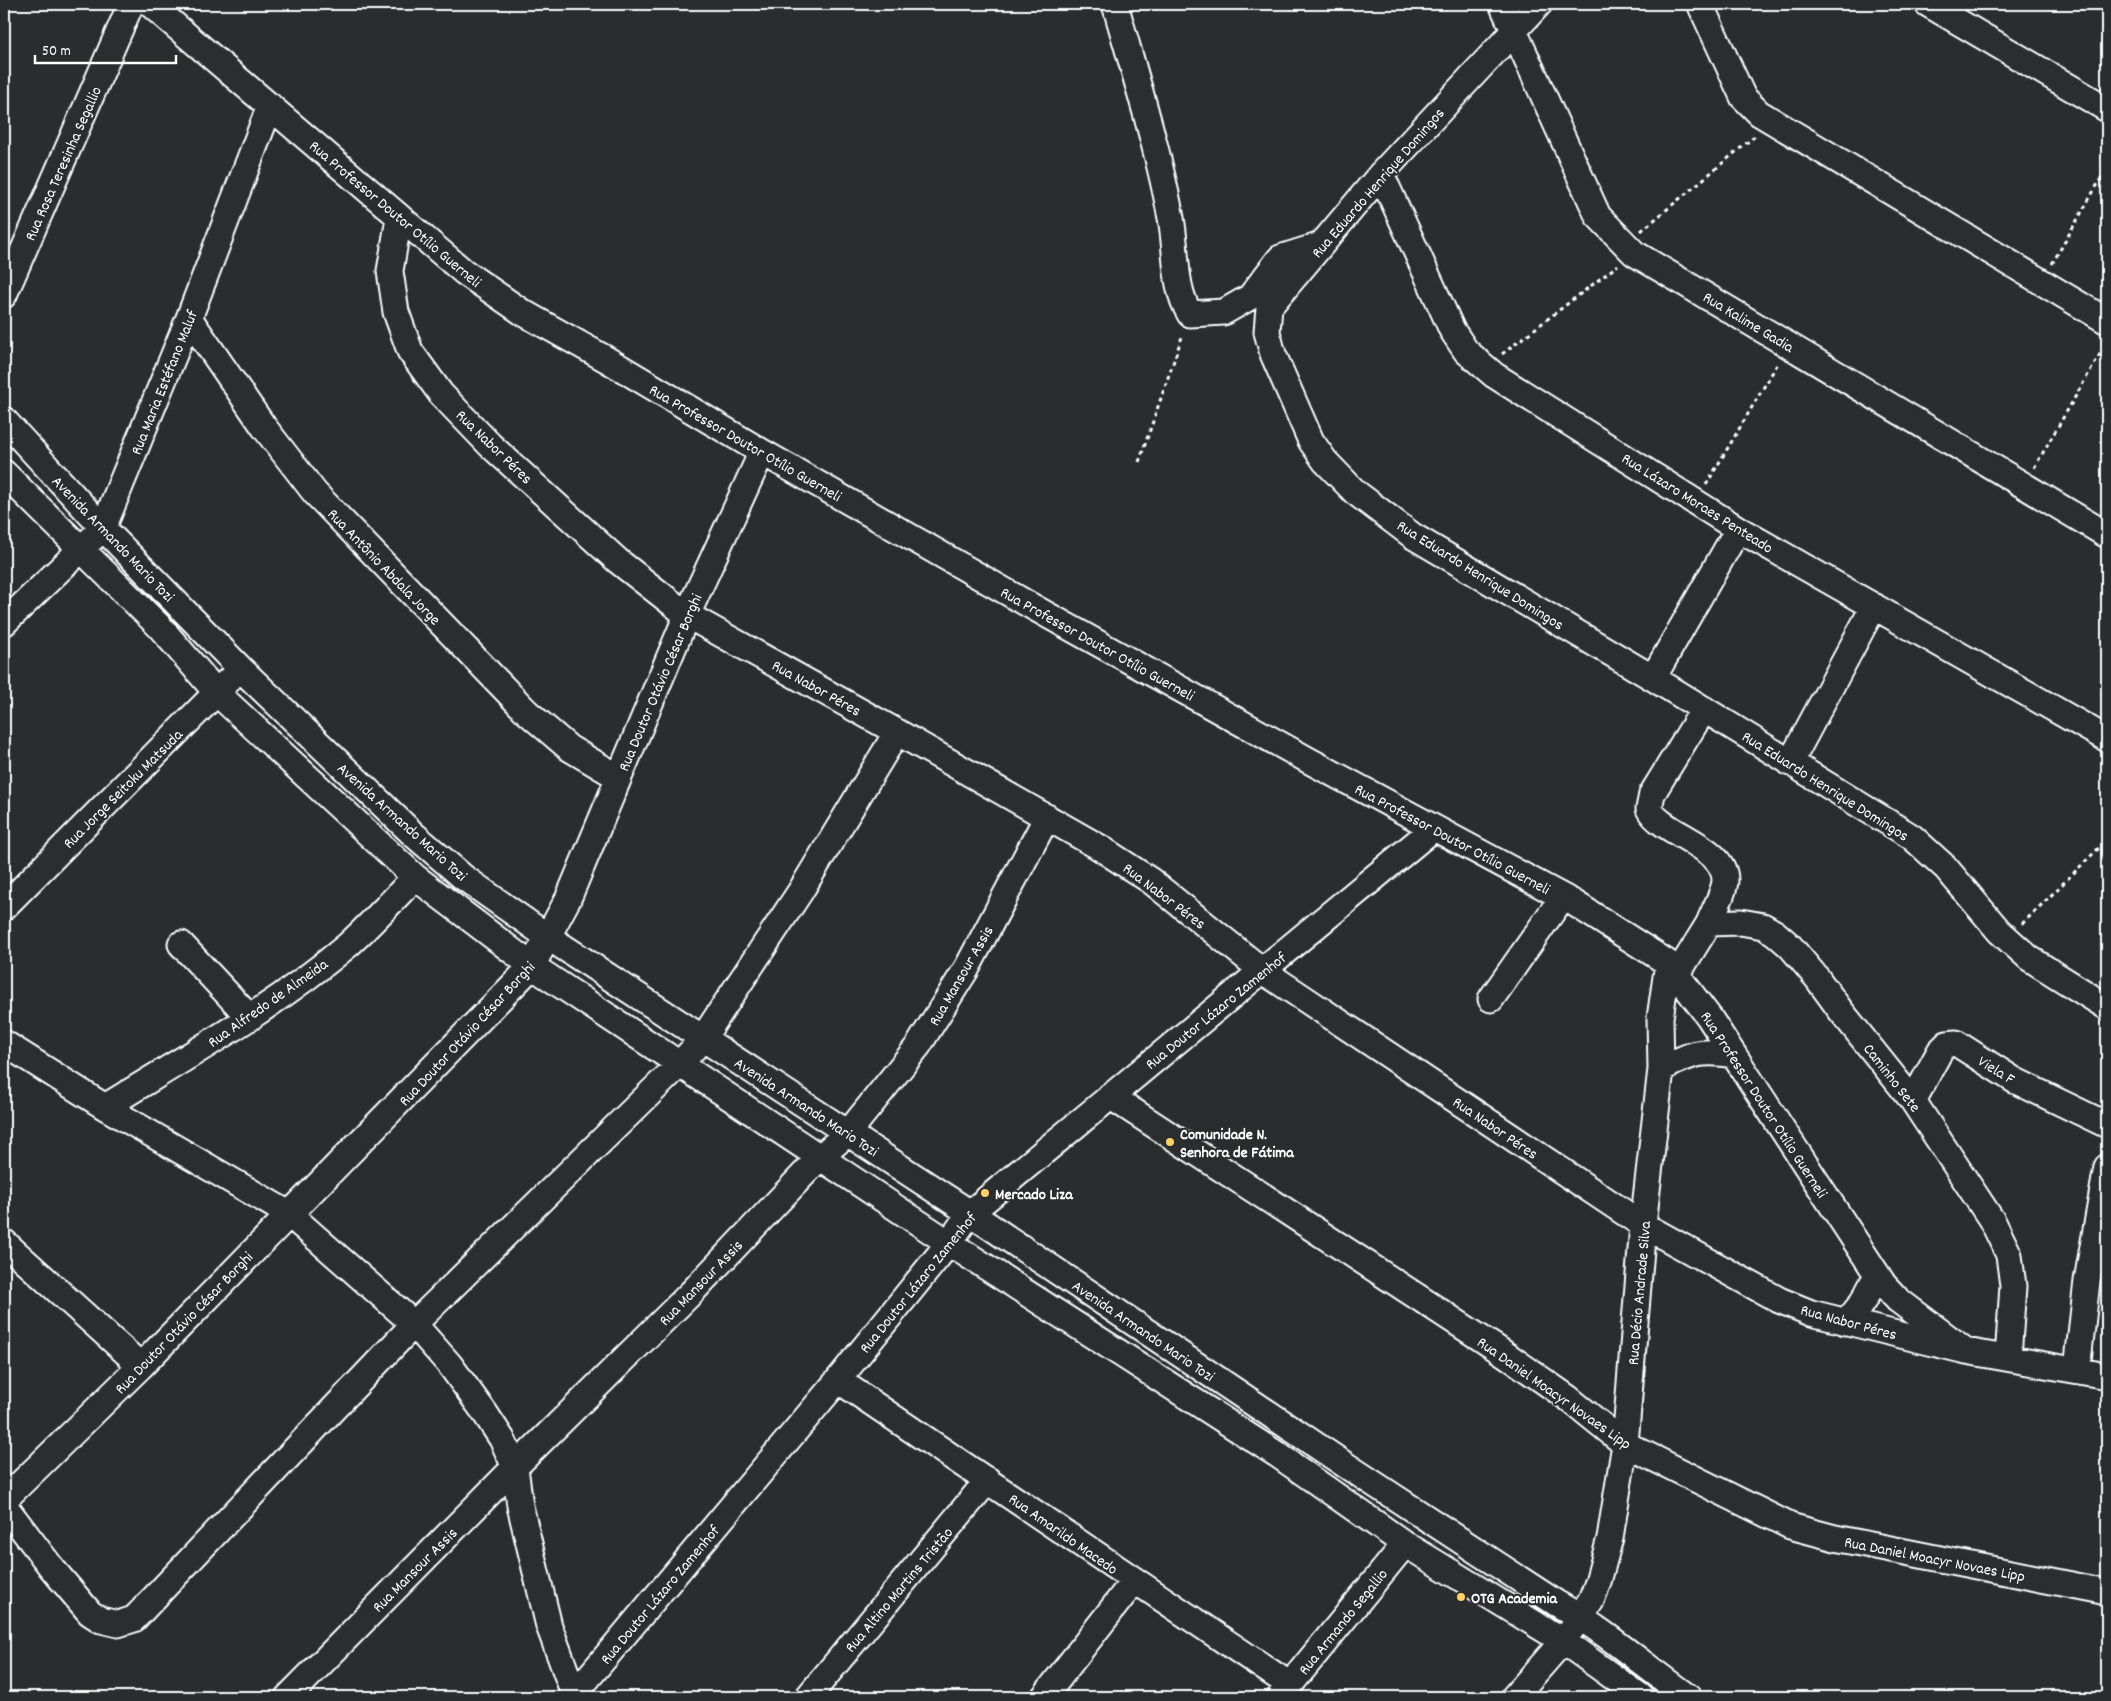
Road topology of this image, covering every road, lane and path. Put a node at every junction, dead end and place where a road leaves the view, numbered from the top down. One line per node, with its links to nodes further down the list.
1 (131, 4): 18 (street, Rua Rosa Teresinha Segallio)
2 (150, 4): 9 (street, Rua Professor Doutor Otílio Guerneli)
3 (1115, 4): 19 (street)
4 (1502, 4): 8 (street, Rua Kalime Gadia)
5 (1539, 4): 8 (street, Rua Eduardo Henrique Domingos)
6 (1700, 4): 11 (street)
7 (1928, 4): 10 (street)
8 (1514, 30): 13 (street, Rua Eduardo Henrique Domingos); 16 (street, Rua Kalime Gadia)
9 (270, 106): 14 (street, Rua Professor Doutor Otílio Guerneli); 20 (street, Rua Maria Estéfano Maluf)
10 (2107, 108)
11 (1772, 122): 16 (path); 17 (street)
12 (2107, 168): 17 (path)
13 (1381, 174): 15 (street, Rua Eduardo Henrique Domingos); 24 (street, Rua Lázaro Moraes Penteado)
14 (399, 218): 26 (street, Rua Professor Doutor Otílio Guerneli); 36 (street, Rua Nabor Péres)
15 (1321, 245): 19 (street); 39 (street, Rua Eduardo Henrique Domingos)
16 (1630, 248): 23 (street, Rua Kalime Gadia); 24 (path)
17 (2041, 282): 21 (street)
18 (4, 295)
19 (1190, 314): 27 (path)
20 (189, 318): 31 (street, Rua Maria Estéfano Maluf); 45 (street, Rua Antônio Abdala Jorge)
21 (2107, 321)
22 (2107, 342): 29 (path)
23 (1789, 345): 29 (street, Rua Kalime Gadia); 30 (path)
24 (1485, 367): 30 (street, Rua Lázaro Moraes Penteado)
25 (4, 420): 31 (street, Avenida Armando Mario Tozi)
26 (762, 452): 36 (street, Rua Doutor Otávio César Borghi); 47 (street, Rua Professor Doutor Otílio Guerneli)
27 (1139, 462)
28 (4, 473): 34 (street, Avenida Armando Mario Tozi)
29 (2024, 485): 33 (street, Rua Kalime Gadia)
30 (1696, 502): 32 (street, Rua Lázaro Moraes Penteado)
31 (103, 528): 34 (street, Rua Maria Estéfano Maluf); 38 (street, Avenida Armando Mario Tozi)
32 (1738, 528): 35 (street, Rua Lázaro Moraes Penteado); 39 (street)
33 (2107, 535)
34 (80, 551): 37 (street, Rua Maria Estéfano Maluf); 40 (street, Avenida Armando Mario Tozi)
35 (1874, 606): 43 (street, Rua Lázaro Moraes Penteado); 44 (street)
36 (687, 615): 42 (street, Rua Nabor Péres); 45 (street, Rua Doutor Otávio César Borghi)
37 (4, 623)
38 (241, 669): 40 (street, Rua Jorge Seitoku Matsuda); 53 (street, Avenida Armando Mario Tozi)
39 (1653, 678): 41 (street, Rua Eduardo Henrique Domingos)
40 (217, 693): 49 (street, Avenida Armando Mario Tozi); 51 (street, Rua Jorge Seitoku Matsuda)
41 (1704, 709): 44 (street, Rua Eduardo Henrique Domingos); 52 (street)
42 (897, 732): 46 (street, Rua Nabor Péres); 62 (street)
43 (2107, 739)
44 (1790, 763): 54 (street, Rua Eduardo Henrique Domingos)
45 (618, 777): 53 (street, Rua Doutor Otávio César Borghi)
46 (1046, 817): 58 (street, Rua Nabor Péres); 71 (street, Rua Mansour Assis)
47 (1434, 828): 50 (street, Rua Professor Doutor Otílio Guerneli); 58 (street, Rua Doutor Lázaro Zamenhof)
48 (2107, 840): 54 (path)
49 (415, 877): 56 (street, Avenida Armando Mario Tozi); 61 (street, Rua Alfredo de Almeida)
50 (1562, 898): 57 (street, Rua Professor Doutor Otílio Guerneli); 59 (street)
51 (4, 907)
52 (1709, 923): 57 (street); 68 (street, Caminho Sete)
53 (548, 937): 56 (street, Rua Doutor Otávio César Borghi); 62 (street, Avenida Armando Mario Tozi)
54 (2007, 938): 60 (street, Rua Eduardo Henrique Domingos)
55 (181, 944): 61 (street)
56 (532, 966): 65 (street, Avenida Armando Mario Tozi); 75 (street, Rua Doutor Otávio César Borghi)
57 (1672, 969): 64 (street, Rua Professor Doutor Otílio Guerneli); 66 (street, Rua Décio Andrade Silva)
58 (1263, 971): 67 (street, Rua Doutor Lázaro Zamenhof); 76 (street, Rua Nabor Péres)
59 (1492, 999)
60 (2107, 1007)
61 (250, 1018): 69 (street, Rua Alfredo de Almeida)
62 (703, 1038): 65 (street); 71 (street, Avenida Armando Mario Tozi)
63 (4, 1043): 69 (street)
64 (1734, 1055): 66 (street); 79 (street, Rua Professor Doutor Otílio Guerneli)
65 (680, 1064): 72 (street, Avenida Armando Mario Tozi); 82 (street)
66 (1661, 1069): 76 (street, Rua Décio Andrade Silva)
67 (1110, 1096): 74 (street, Rua Doutor Lázaro Zamenhof); 89 (street, Rua Daniel Moacyr Novaes Lipp)
68 (1914, 1100): 70 (street, Viela F); 84 (street, Caminho Sete)
69 (105, 1107): 75 (street)
70 (2107, 1125)
71 (848, 1132): 72 (street, Rua Mansour Assis); 74 (street, Avenida Armando Mario Tozi)
72 (820, 1157): 78 (street, Avenida Armando Mario Tozi); 90 (street, Rua Mansour Assis)
73 (2107, 1167): 80 (street)
74 (970, 1213): 78 (street, Rua Doutor Lázaro Zamenhof); 97 (street, Avenida Armando Mario Tozi)
75 (289, 1214): 82 (street); 85 (street, Rua Doutor Otávio César Borghi)
76 (1643, 1225): 81 (street, Rua Nabor Péres); 89 (street, Rua Décio Andrade Silva)
77 (4, 1242): 85 (street)
78 (950, 1243): 88 (street, Rua Doutor Lázaro Zamenhof); 94 (street, Avenida Armando Mario Tozi)
79 (1877, 1274): 81 (street); 83 (street, Rua Professor Doutor Otílio Guerneli)
80 (2097, 1284): 86 (street)
81 (1845, 1322): 83 (street, Rua Nabor Péres)
82 (414, 1324): 90 (street); 93 (street)
83 (1966, 1351): 84 (street, Rua Nabor Péres)
84 (2008, 1358): 86 (street, Rua Nabor Péres)
85 (142, 1366): 92 (street, Rua Doutor Otávio César Borghi)
86 (2077, 1370): 87 (street, Rua Nabor Péres)
87 (2107, 1376)
88 (838, 1380): 91 (street, Rua Amarildo Macedo); 100 (street, Rua Doutor Lázaro Zamenhof)
89 (1625, 1444): 96 (street, Rua Daniel Moacyr Novaes Lipp); 97 (street, Rua Décio Andrade Silva)
90 (515, 1467): 100 (street); 101 (street, Rua Mansour Assis)
91 (988, 1480): 95 (street, Rua Amarildo Macedo); 102 (street, Rua Altino Martins Tristão)
92 (4, 1500)
93 (4, 1505)
94 (1405, 1544): 98 (street, Avenida Armando Mario Tozi); 99 (street, Rua Armando Segallio)
95 (1134, 1581): 99 (street, Rua Amarildo Macedo); 103 (street)
96 (2107, 1592)
97 (1580, 1616): 98 (street, Rua Décio Andrade Silva); 106 (street, Avenida Armando Mario Tozi)
98 (1563, 1641): 104 (street); 105 (street, Avenida Armando Mario Tozi)
99 (1285, 1691)
100 (573, 1696)
101 (288, 1697)
102 (808, 1697)
103 (1044, 1697)
104 (1514, 1697)
105 (1641, 1697)
106 (1688, 1697)

